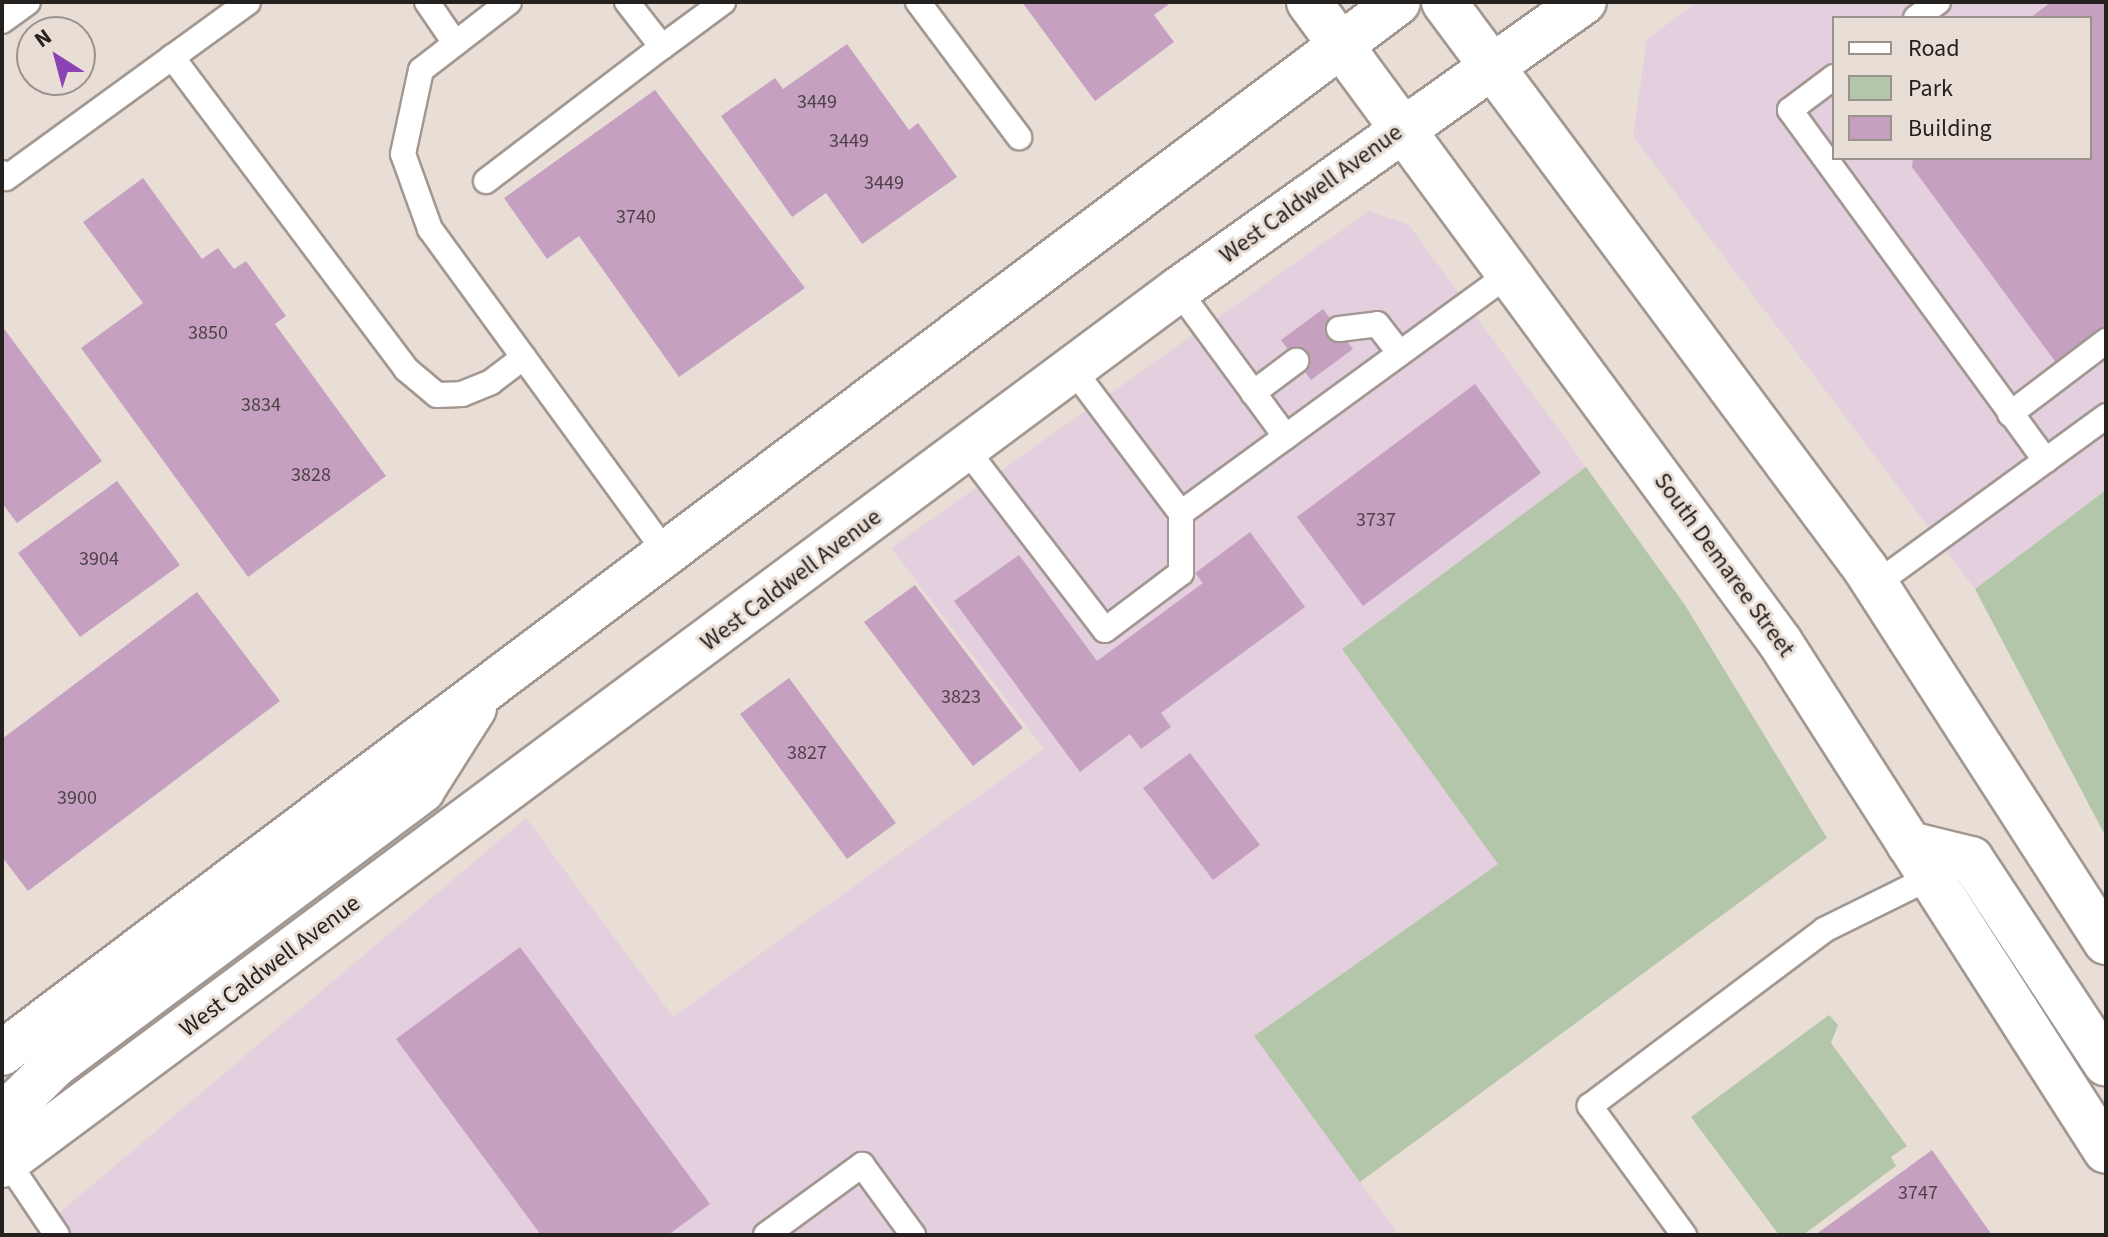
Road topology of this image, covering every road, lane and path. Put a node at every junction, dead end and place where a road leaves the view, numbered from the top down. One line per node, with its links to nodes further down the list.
1 (28, 2): 14 (lane)
2 (248, 2): 18 (lane)
3 (427, 2): 15 (lane)
4 (509, 2): 15 (lane)
5 (627, 2): 17 (lane)
6 (723, 2): 17 (lane)
7 (918, 2): 22 (lane)
8 (1309, 2): 16 (main road, South Demaree Street)
9 (1398, 2): 16 (main road)
10 (1444, 2): 19 (main road)
11 (1584, 2): 19 (main road, West Caldwell Avenue)
12 (1938, 2): 13 (lane)
13 (1919, 16)
14 (2, 21)
15 (455, 43): 30 (lane)
16 (1340, 45): 21 (main road, South Demaree Street); 40 (main road)
17 (662, 47): 24 (lane)
18 (172, 57): 23 (lane); 30 (lane)
19 (1493, 66): 21 (main road, West Caldwell Avenue); 41 (main road)
20 (1832, 78): 34 (lane)
21 (1401, 128): 25 (main road, South Demaree Street); 26 (main road, West Caldwell Avenue)
22 (1019, 137)
23 (2, 173)
24 (486, 181)
25 (1510, 273): 29 (lane); 43 (main road, South Demaree Street)
26 (1178, 290): 32 (main road, West Caldwell Avenue); 33 (lane)
27 (1339, 329): 29 (lane)
28 (2106, 341): 34 (lane)
29 (1400, 353): 36 (lane)
30 (524, 357): 40 (lane)
31 (1296, 361): 33 (lane)
32 (1072, 368): 37 (main road, West Caldwell Avenue); 39 (lane)
33 (1253, 393): 36 (lane)
34 (2010, 414): 38 (lane)
35 (2106, 416): 38 (lane)
36 (1286, 437): 39 (lane)
37 (966, 449): 39 (lane); 47 (main road, West Caldwell Avenue)
38 (2046, 461): 41 (lane)
39 (1181, 513)
40 (665, 551): 42 (main road)
41 (1876, 584): 44 (main road)
42 (491, 682): 45 (main road); 47 (main road)
43 (1919, 861): 46 (main road); 48 (main road, South Demaree Street); 52 (lane)
44 (2106, 942)
45 (2, 1053)
46 (2106, 1064)
47 (3, 1150): 49 (lane)
48 (2106, 1151)
49 (57, 1235)
50 (766, 1235): 51 (lane)
51 (913, 1235)
52 (1684, 1235)

